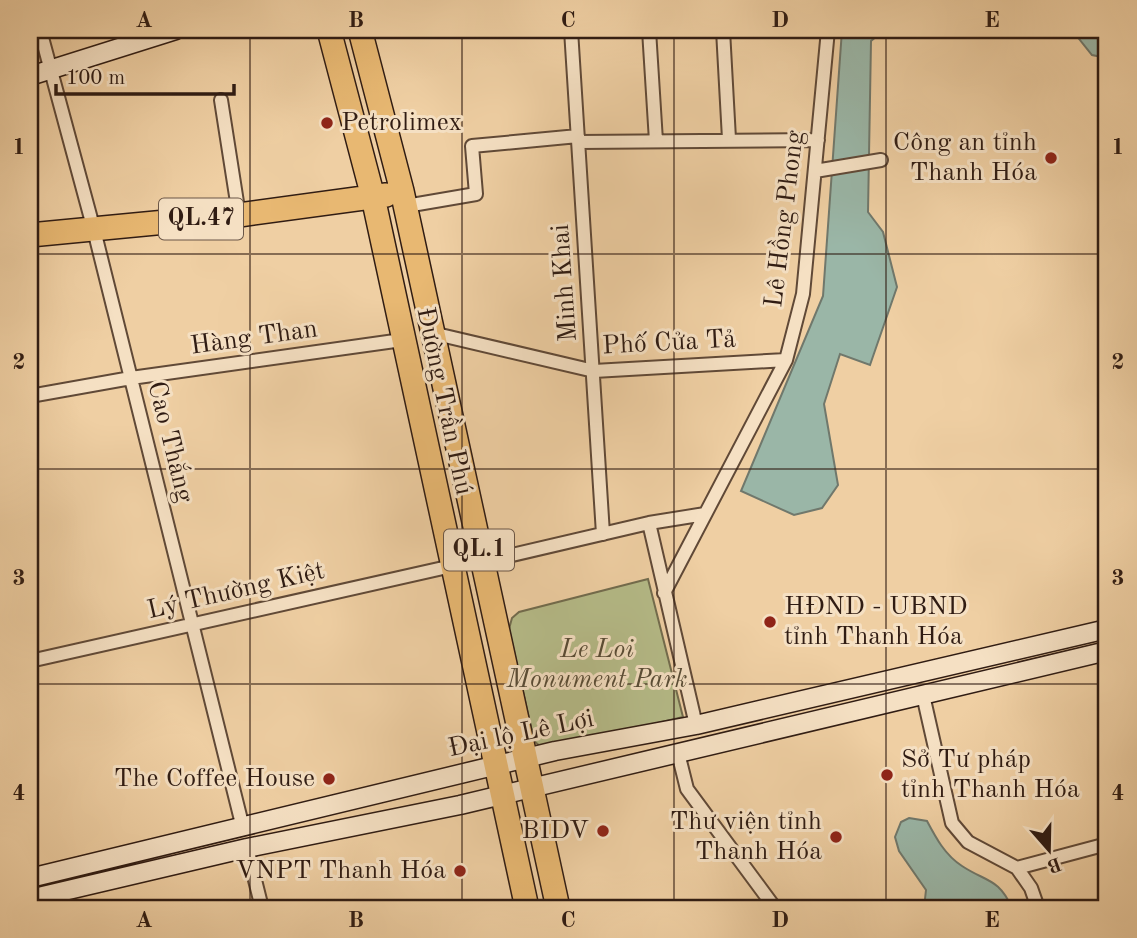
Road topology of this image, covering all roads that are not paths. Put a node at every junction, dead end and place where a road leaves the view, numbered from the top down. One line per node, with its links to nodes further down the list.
1 (40, 30): 10 (street, Cao Thắng)
2 (176, 30): 9 (main road)
3 (329, 30): 19 (highway, Đường Trần Phú / QL.1)
4 (360, 30): 20 (highway, Đường Trần Phú / QL.1)
5 (571, 30): 13 (street, Minh Khai)
6 (649, 30): 16 (street)
7 (723, 30): 14 (street)
8 (828, 30): 15 (street, Lê Hồng Phong)
9 (157, 33): 10 (main road)
10 (51, 69): 11 (main road); 22 (street, Cao Thắng)
11 (30, 76)
12 (221, 100): 21 (street)
13 (578, 139): 16 (street); 20 (street); 27 (street, Minh Khai)
14 (729, 139): 15 (street); 16 (street)
15 (818, 140): 18 (street, Lê Hồng Phong)
16 (656, 141)
17 (881, 160): 18 (street)
18 (815, 171): 26 (street, Lê Hồng Phong)
19 (373, 197): 20 (highway, QL.47); 21 (highway, QL.47); 25 (highway, Đường Trần Phú / QL.1)
20 (404, 199): 24 (highway, Đường Trần Phú / QL.1)
21 (239, 215): 22 (highway, QL.47)
22 (94, 230): 23 (highway, QL.47); 28 (street, Cao Thắng)
23 (30, 235)
24 (432, 334): 25 (highway); 27 (street, Phố Cửa Tả); 33 (highway, Đường Trần Phú / QL.1)
25 (402, 340): 28 (street, Hàng Than); 34 (highway, Đường Trần Phú / QL.1)
26 (786, 360): 27 (street, Phố Cửa Tả); 30 (street, Lê Hồng Phong)
27 (594, 371): 32 (street, Minh Khai)
28 (131, 379): 29 (street, Hàng Than); 36 (street, Cao Thắng)
29 (30, 396)
30 (705, 514): 31 (street); 35 (street, Lê Hồng Phong)
31 (649, 523): 32 (street); 35 (street)
32 (603, 534): 33 (street)
33 (482, 562): 45 (highway, Đường Trần Phú / QL.1)
34 (452, 566): 36 (street, Lý Thường Kiệt); 46 (highway, Đường Trần Phú / QL.1)
35 (664, 593): 43 (street)
36 (193, 624): 40 (street, Lý Thường Kiệt); 49 (street, Cao Thắng)
37 (1107, 629): 38 (main road, Đại lộ Lê Lợi)
38 (1013, 651): 41 (main road); 43 (main road, Đại lộ Lê Lợi)
39 (1107, 651): 41 (main road, Đại lộ Lê Lợi)
40 (30, 661)
41 (1019, 672): 42 (main road, Đại lộ Lê Lợi)
42 (923, 695): 44 (main road, Đại lộ Lê Lợi); 52 (street)
43 (695, 725): 45 (main road, Đại lộ Lê Lợi)
44 (678, 753): 47 (main road, Đại lộ Lê Lợi); 58 (street)
45 (525, 758): 46 (main road, Đại lộ Lê Lợi); 47 (highway, Đường Trần Phú / QL.1)
46 (495, 765): 48 (highway, Đường Trần Phú / QL.1); 49 (main road, Đại lộ Lê Lợi)
47 (531, 788): 48 (main road, Đại lộ Lê Lợi); 57 (highway, Đường Trần Phú / QL.1)
48 (502, 795): 51 (main road, Đại lộ Lê Lợi); 56 (highway, Đường Trần Phú / QL.1)
49 (243, 828): 53 (main road, Đại lộ Lê Lợi)
50 (1107, 844): 52 (street)
51 (247, 848): 54 (main road, Đại lộ Lê Lợi); 55 (street)
52 (1017, 868): 59 (street)
53 (30, 874): 54 (main road)
54 (36, 901)
55 (262, 908)
56 (527, 908)
57 (558, 908)
58 (775, 908)
59 (1038, 908)

